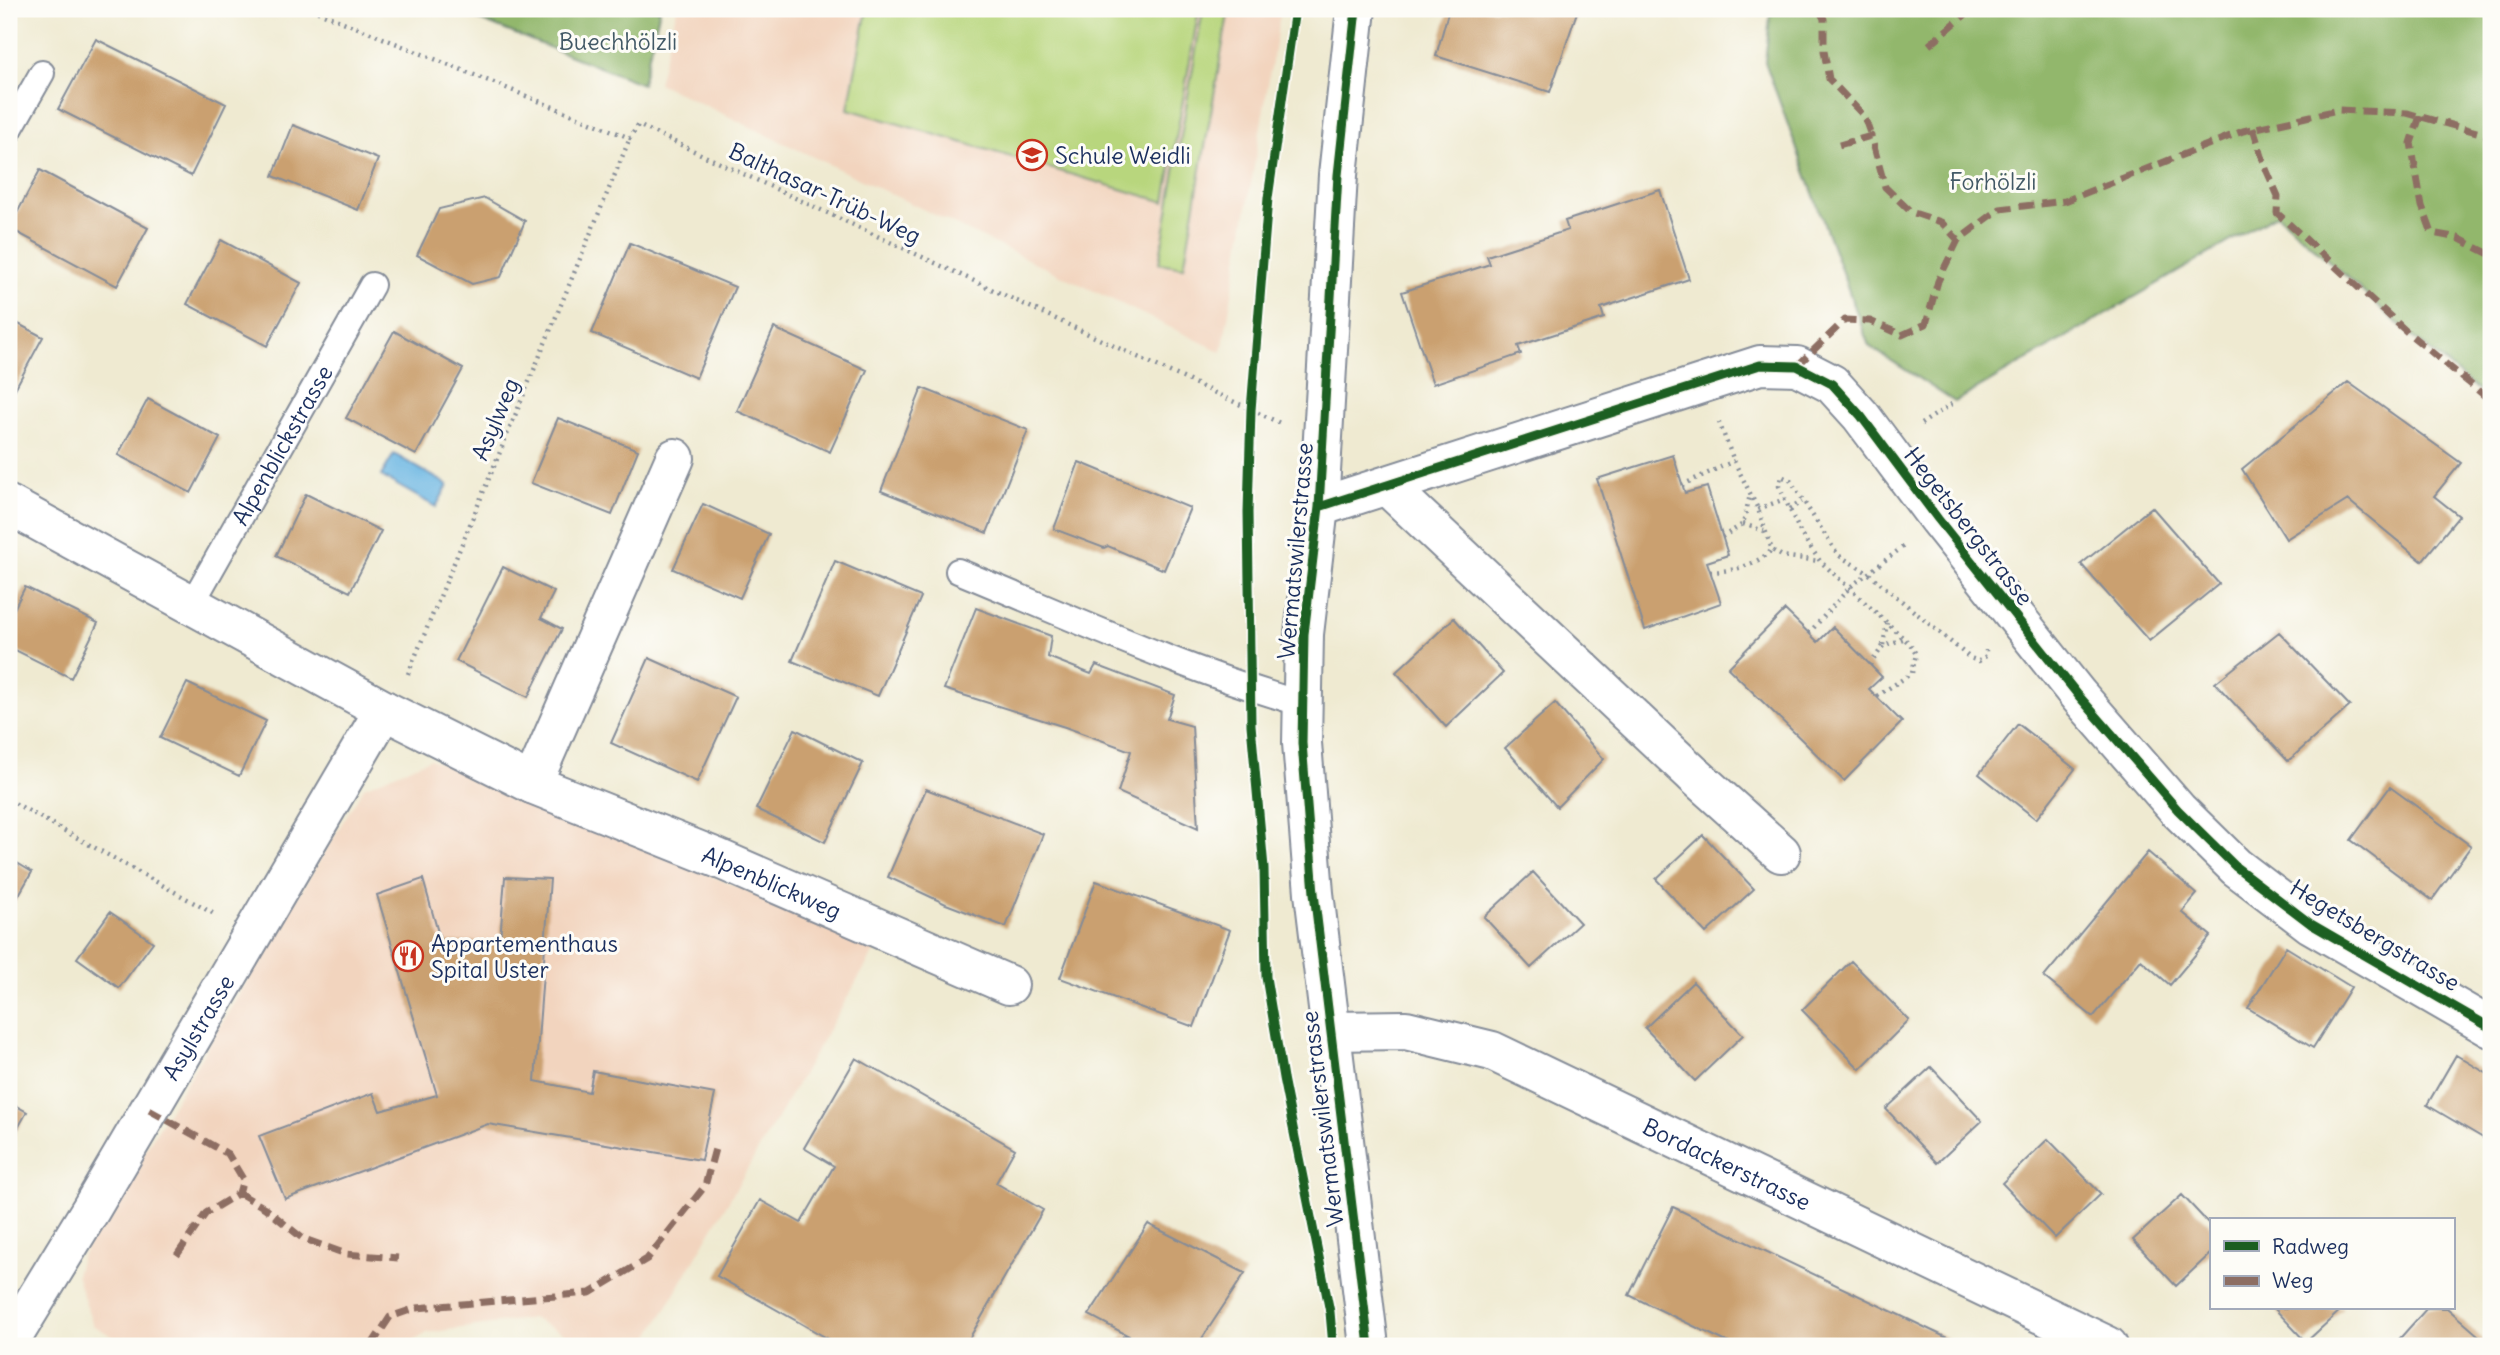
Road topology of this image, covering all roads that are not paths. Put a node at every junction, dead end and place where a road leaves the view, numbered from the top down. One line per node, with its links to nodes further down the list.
1 (1356, 9): 8 (street, Wermatswilerstrasse)
2 (41, 73): 3 (lane)
3 (9, 131)
4 (372, 285): 10 (lane, Alpenblickstrasse)
5 (675, 458): 13 (street)
6 (1387, 486): 8 (street, Hegetsbergstrasse); 14 (street); 16 (street, Hegetsbergstrasse)
7 (9, 505): 10 (street)
8 (1320, 507): 11 (street, Wermatswilerstrasse)
9 (958, 571): 11 (lane)
10 (191, 605): 12 (street)
11 (1303, 704): 17 (street, Wermatswilerstrasse)
12 (387, 712): 13 (street, Alpenblickweg); 18 (street, Asylstrasse)
13 (531, 784): 15 (street, Alpenblickweg)
14 (1781, 853)
15 (1009, 985)
16 (2491, 1028)
17 (1331, 1031): 19 (street, Wermatswilerstrasse); 20 (street, Bordackerstrasse)
18 (13, 1342)
19 (1369, 1346)
20 (2108, 1346)

